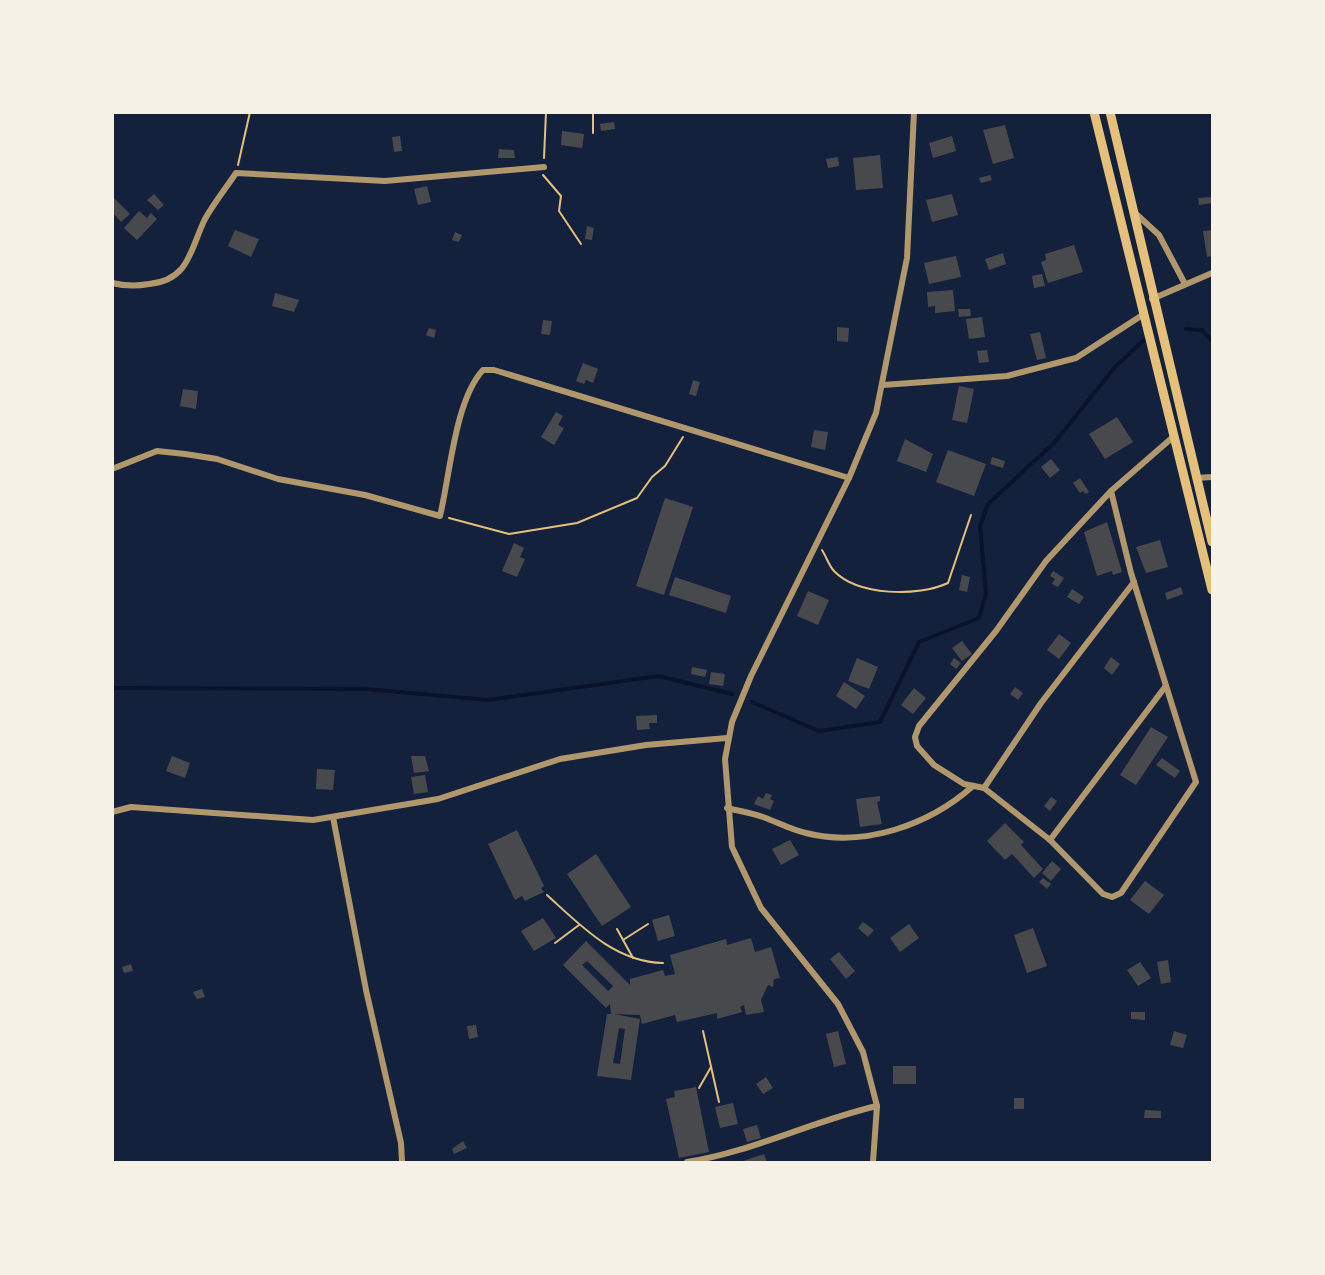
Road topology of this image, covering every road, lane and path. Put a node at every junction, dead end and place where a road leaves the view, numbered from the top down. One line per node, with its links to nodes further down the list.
1 (250, 112): 9 (path)
2 (546, 112): 8 (path)
3 (593, 112): 7 (path)
4 (914, 112): 17 (street)
5 (1094, 112): 16 (highway)
6 (1110, 112): 10 (highway)
7 (593, 133)
8 (544, 166): 9 (street); 11 (path)
9 (236, 173): 13 (street)
10 (1134, 212): 14 (street); 15 (highway)
11 (581, 244)
12 (1212, 273): 14 (street)
13 (112, 283)
14 (1185, 284): 15 (street)
15 (1152, 299): 23 (highway)
16 (1144, 314): 17 (street); 19 (highway)
17 (883, 385): 22 (street)
18 (689, 429): 22 (street); 26 (path); 26 (street)
19 (1173, 437): 24 (street); 30 (highway)
20 (112, 469): 26 (street)
21 (1212, 477): 23 (street)
22 (849, 478): 27 (street)
23 (1196, 478): 28 (highway)
24 (1111, 491): 29 (street); 33 (street)
25 (971, 515): 27 (path)
26 (440, 516)
27 (818, 542): 32 (street)
28 (1212, 543)
29 (1134, 582): 31 (street); 34 (street)
30 (1212, 590)
31 (1165, 687): 38 (street); 38 (street)
32 (727, 738): 35 (street); 37 (street)
33 (973, 786): 34 (street); 35 (street)
34 (984, 788): 38 (street)
35 (727, 808): 51 (street)
36 (112, 812): 37 (street)
37 (333, 817): 52 (street)
38 (1050, 840)
39 (547, 895): 41 (path)
40 (648, 924): 43 (path)
41 (579, 925): 44 (path); 45 (path)
42 (617, 929): 43 (path)
43 (623, 940): 45 (path)
44 (555, 943)
45 (633, 958): 46 (path)
46 (663, 963)
47 (703, 1031): 48 (path)
48 (711, 1066): 49 (path); 50 (path)
49 (699, 1088)
50 (719, 1102)
51 (877, 1106): 53 (street); 54 (street)
52 (402, 1162)
53 (687, 1162)
54 (873, 1162)

